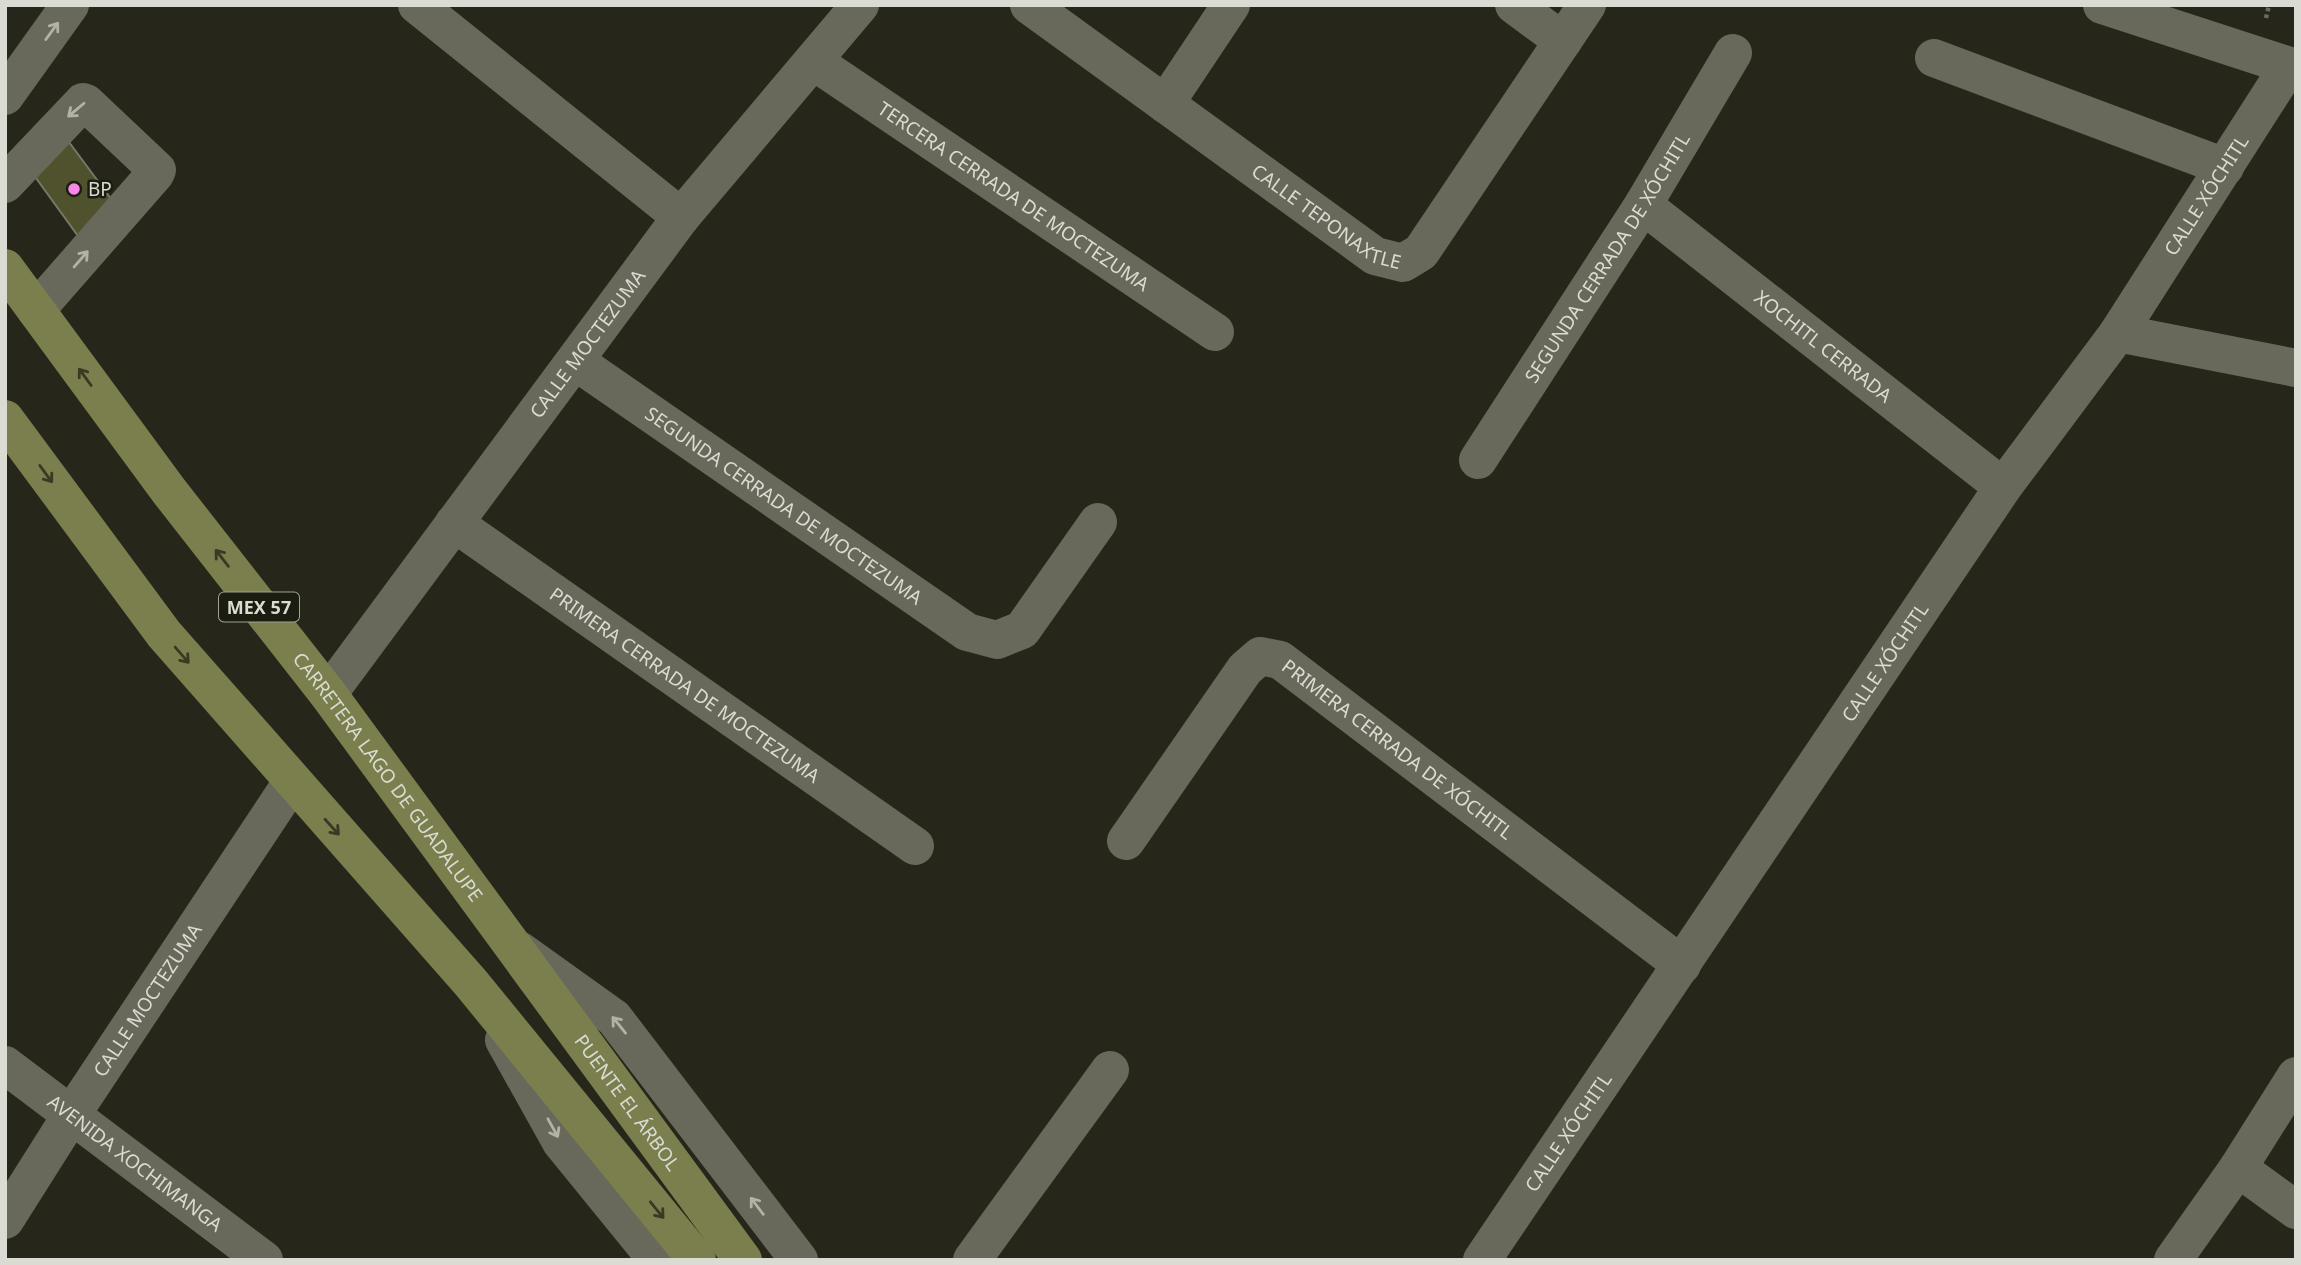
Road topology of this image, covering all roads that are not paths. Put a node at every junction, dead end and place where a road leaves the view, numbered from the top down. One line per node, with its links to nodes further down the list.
1 (70, 5): 14 (street, one-way to 1)
2 (417, 5): 19 (street)
3 (1029, 5): 15 (street, CALLE TEPONAXTLE)
4 (1231, 5): 15 (street)
5 (1514, 5): 9 (street)
6 (1587, 5): 9 (street, CALLE TEPONAXTLE)
7 (2102, 5): 13 (street)
8 (854, 7): 12 (street, CALLE MOCTEZUMA)
9 (1563, 41): 15 (street, CALLE TEPONAXTLE)
10 (1733, 53): 18 (street, SEGUNDA CERRADA DE XÓCHITL)
11 (1934, 58): 16 (street)
12 (813, 61): 19 (street, CALLE MOCTEZUMA); 22 (street, TERCERA CERRADA DE MOCTEZUMA)
13 (2292, 67): 16 (street, CALLE XÓCHITL)
14 (5, 96)
15 (1165, 104)
16 (2225, 167): 23 (street, CALLE XÓCHITL)
17 (5, 184): 21 (street, one-way to 17)
18 (1643, 205): 27 (street, SEGUNDA CERRADA DE XÓCHITL); 28 (street, XOCHITL CERRADA)
19 (681, 217): 24 (street, CALLE MOCTEZUMA)
20 (5, 268): 21 (main road, CARRETERA LAGO DE GUADALUPE / MEX 57)
21 (36, 310): 31 (main road, CARRETERA LAGO DE GUADALUPE / MEX 57, one-way to 21)
22 (1215, 332)
23 (2118, 333): 25 (street); 28 (street, CALLE XÓCHITL)
24 (575, 361): 29 (street, SEGUNDA CERRADA DE MOCTEZUMA); 30 (street, CALLE MOCTEZUMA)
25 (2296, 368)
26 (5, 419): 32 (main road, one-way to 32)
27 (1478, 460)
28 (2003, 487): 36 (street, CALLE XÓCHITL)
29 (1098, 522)
30 (454, 523): 31 (street, CALLE MOCTEZUMA); 34 (street, PRIMERA CERRADA DE MOCTEZUMA)
31 (328, 694): 35 (main road, CARRETERA LAGO DE GUADALUPE / MEX 57)
32 (292, 782): 37 (main road, one-way to 37); 41 (street, CALLE MOCTEZUMA)
33 (1126, 841): 36 (street, PRIMERA CERRADA DE XÓCHITL)
34 (915, 846)
35 (513, 946): 48 (main road, PUENTE EL ÁRBOL); 49 (street, CARRETERA LAGO DE GUADALUPE / MEX 57, one-way to 35)
36 (1682, 965): 51 (street, CALLE XÓCHITL)
37 (471, 983): 46 (street, one-way to 46); 47 (main road, one-way to 47)
38 (5, 1065): 41 (street, AVENIDA XOCHIMANGA)
39 (1110, 1070): 50 (street)
40 (2296, 1076): 42 (street)
41 (72, 1114): 44 (street, CALLE MOCTEZUMA); 45 (street, AVENIDA XOCHIMANGA)
42 (2238, 1168): 43 (street); 52 (street)
43 (2296, 1210)
44 (5, 1220)
45 (264, 1260)
46 (657, 1260)
47 (697, 1260)
48 (743, 1260)
49 (799, 1260)
50 (972, 1260)
51 (1482, 1260)
52 (2173, 1260)

